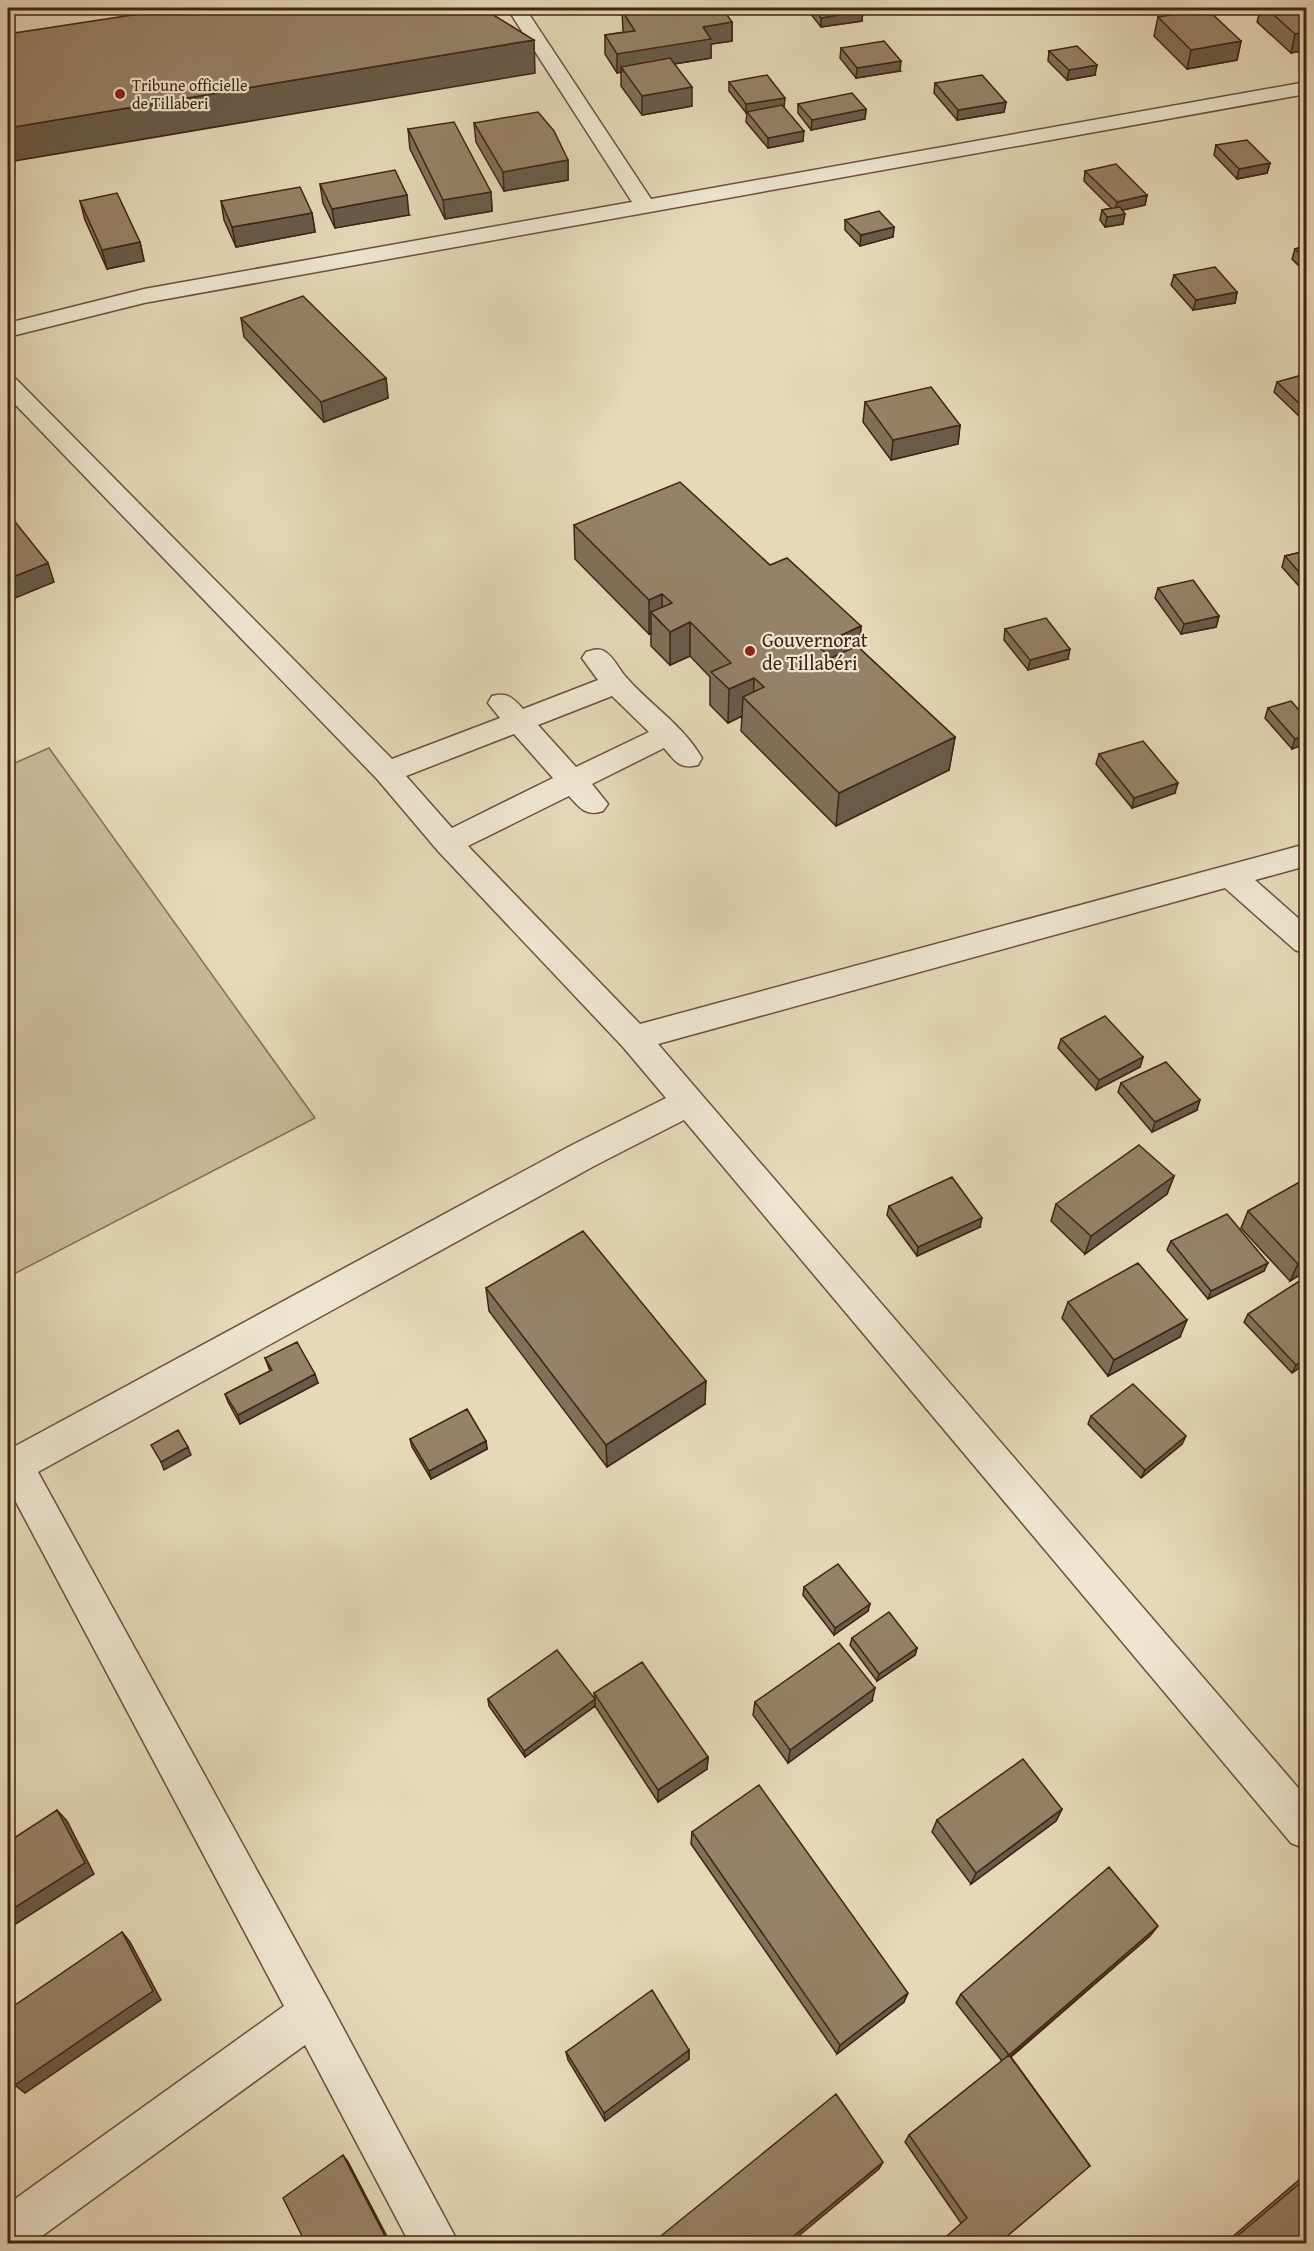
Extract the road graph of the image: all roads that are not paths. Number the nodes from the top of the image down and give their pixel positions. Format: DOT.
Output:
graph roads {
  1 [pos="516,8"];
  2 [pos="1306,88"];
  3 [pos="645,207"];
  4 [pos="8,330"];
  5 [pos="8,384"];
  6 [pos="596,658"];
  7 [pos="616,684"];
  8 [pos="510,712"];
  9 [pos="668,734"];
  10 [pos="688,758"];
  11 [pos="387,772"];
  12 [pos="572,781"];
  13 [pos="593,804"];
  14 [pos="448,843"];
  15 [pos="1306,855"];
  16 [pos="1231,876"];
  17 [pos="1306,942"];
  18 [pos="634,1038"];
  19 [pos="689,1102"];
  20 [pos="11,1467"];
  21 [pos="1306,1828"];
  22 [pos="312,2013"];
  23 [pos="8,2232"];
  24 [pos="436,2244"];
  1 -- 3 [label="street"];
  2 -- 3 [label="street"];
  3 -- 4 [label="street"];
  5 -- 11 [label="street"];
  6 -- 7 [label="street"];
  7 -- 8 [label="street"];
  7 -- 9 [label="street"];
  8 -- 11 [label="street"];
  8 -- 12 [label="street"];
  9 -- 10 [label="street"];
  9 -- 12 [label="street"];
  11 -- 14 [label="street"];
  12 -- 13 [label="street"];
  12 -- 14 [label="street"];
  14 -- 18 [label="street"];
  15 -- 16 [label="street"];
  16 -- 17 [label="street"];
  16 -- 18 [label="street"];
  18 -- 19 [label="street"];
  19 -- 20 [label="street"];
  19 -- 21 [label="street"];
  20 -- 22 [label="street"];
  22 -- 23 [label="street"];
  22 -- 24 [label="street"];
}
